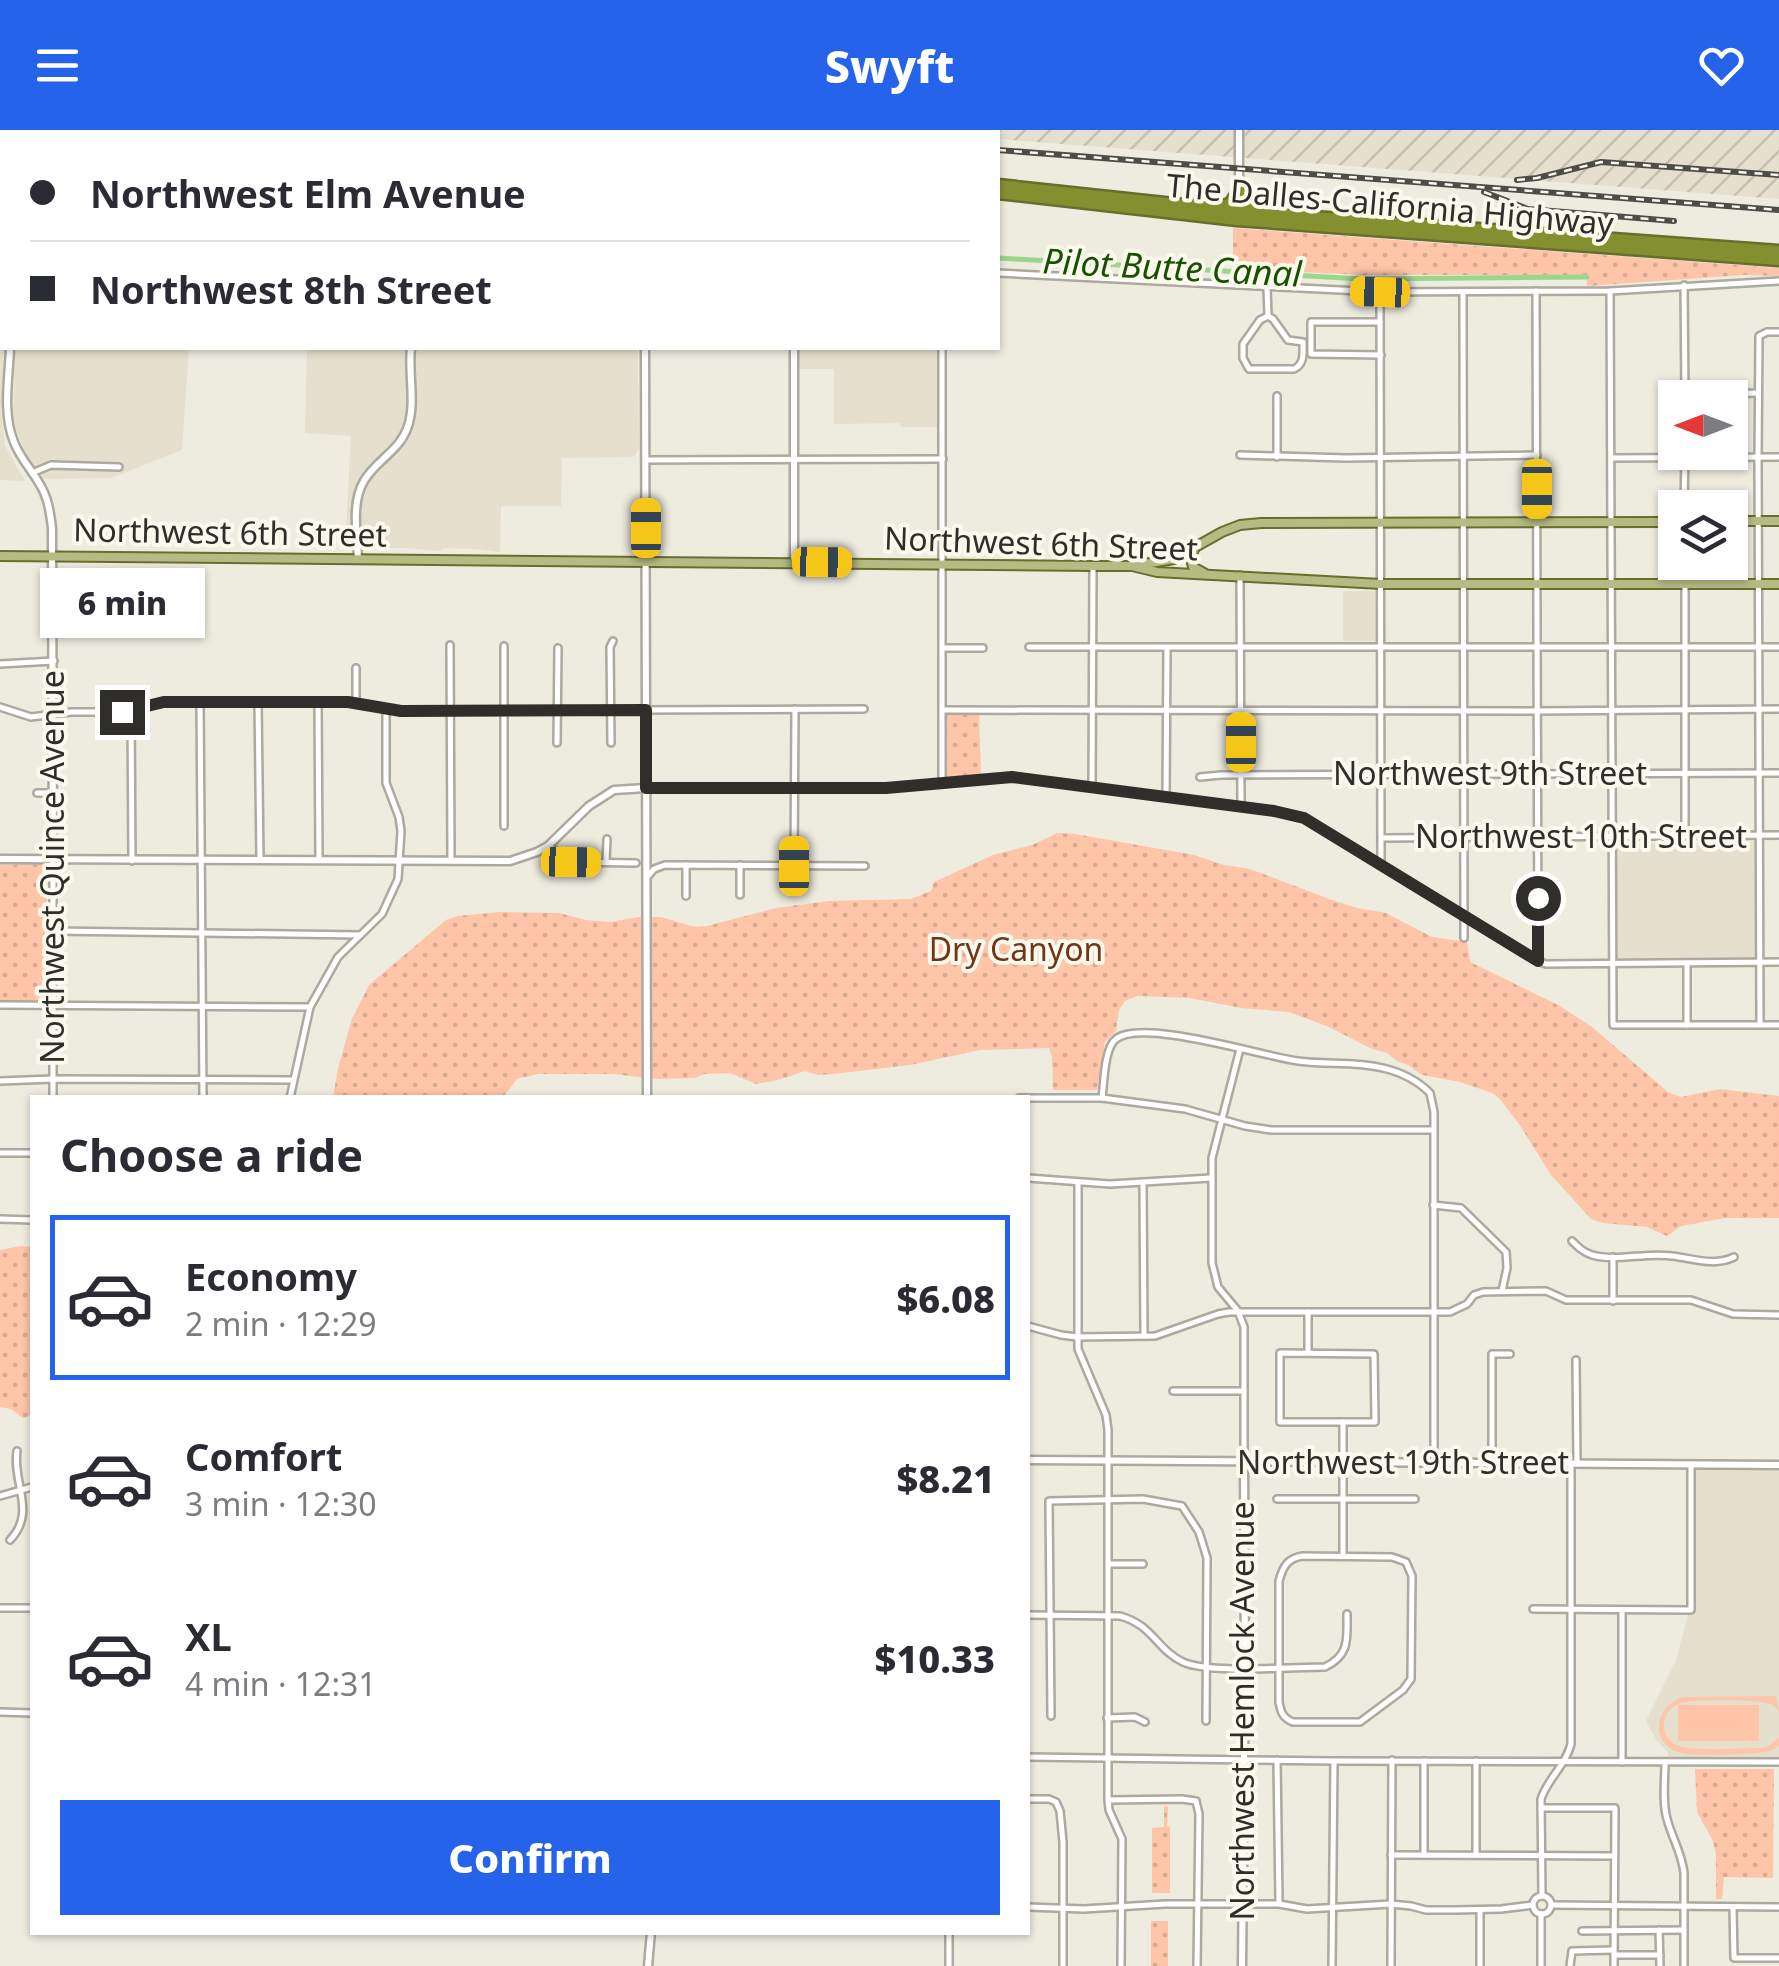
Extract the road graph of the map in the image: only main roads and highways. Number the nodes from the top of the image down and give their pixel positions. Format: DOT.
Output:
graph roads {
  1 [pos="1000,185"];
  2 [pos="1000,193"];
  3 [pos="1211,209"];
  4 [pos="1258,213"];
  5 [pos="1779,251"];
  6 [pos="1779,260"];
  7 [pos="1748,521"];
  8 [pos="1779,521"];
  9 [pos="1658,522"];
  10 [pos="1194,550"];
  11 [pos="0,556"];
  12 [pos="1132,566"];
  13 [pos="1206,574"];
  14 [pos="1779,584"];
  1 -- 3 [label="highway, The Dalles-California Highway"];
  2 -- 6 [label="highway, The Dalles-California Highway"];
  3 -- 4 [label="highway, The Dalles-California Highway"];
  3 -- 4 [label="highway"];
  4 -- 5 [label="highway, The Dalles-California Highway"];
  7 -- 8 [label="main road"];
  9 -- 10 [label="main road"];
  10 -- 12 [label="main road"];
  10 -- 13 [label="main road"];
  11 -- 12 [label="main road, Northwest 6th Street"];
  12 -- 13 [label="main road, Northwest 6th Street"];
  13 -- 14 [label="main road, Northwest 6th Street"];
}
